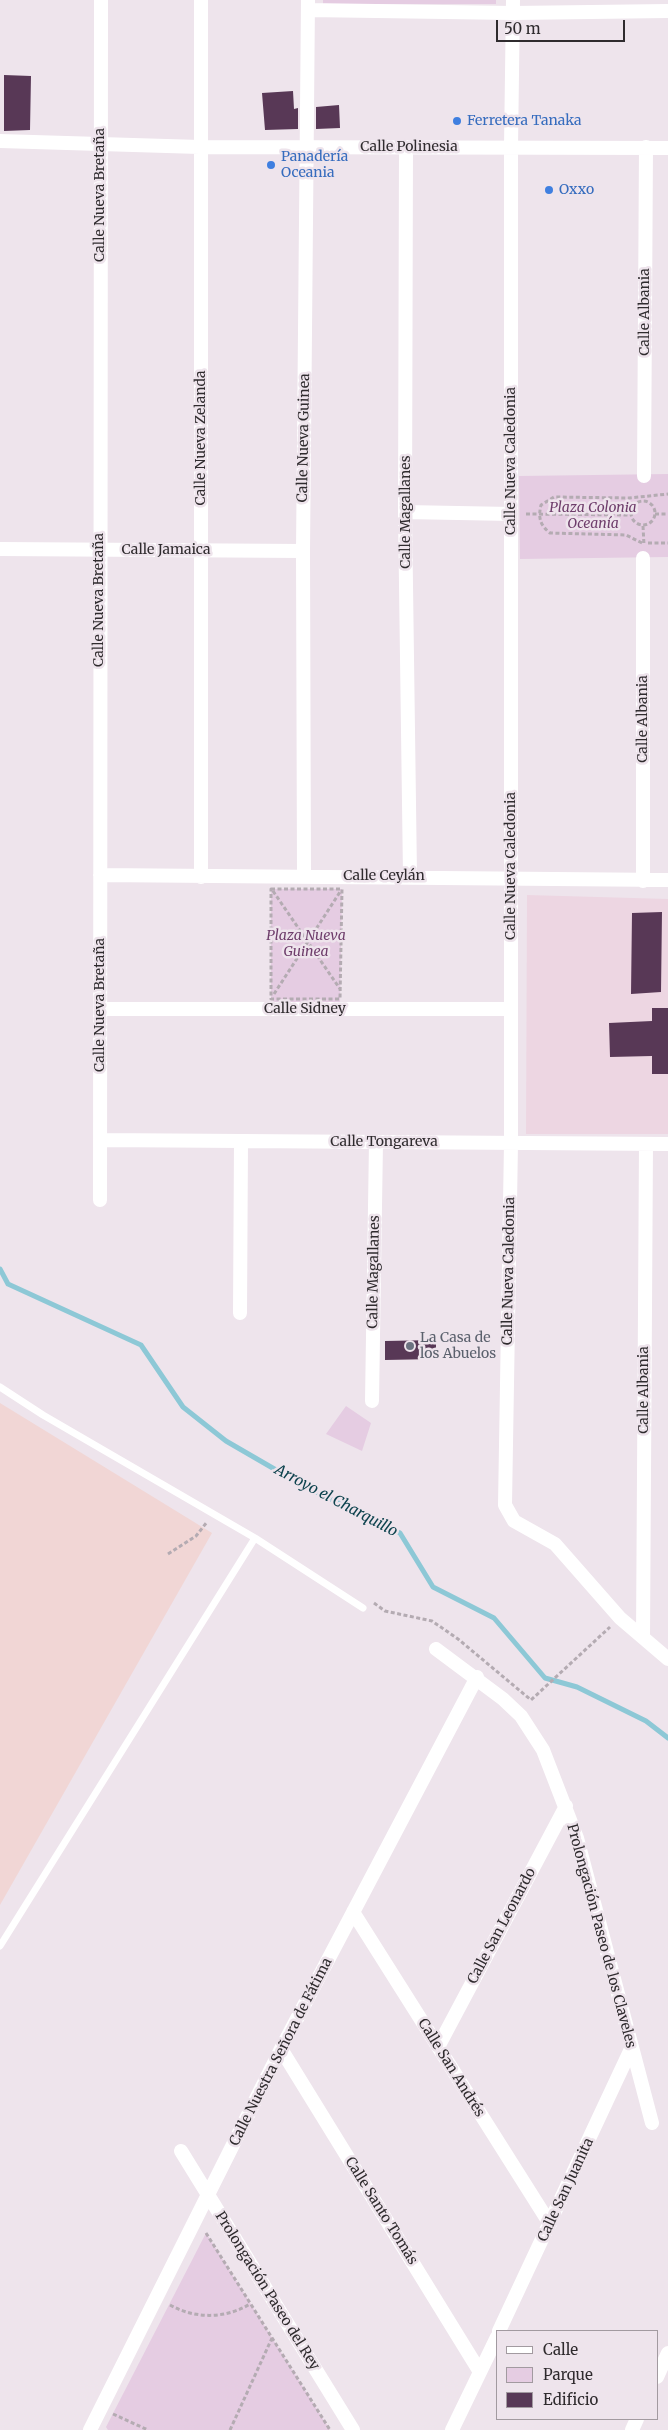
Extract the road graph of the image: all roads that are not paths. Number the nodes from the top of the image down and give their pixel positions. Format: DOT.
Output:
graph roads {
  1 [pos="101,0"];
  2 [pos="201,0"];
  3 [pos="308,5"];
  4 [pos="513,6"];
  5 [pos="668,11"];
  6 [pos="0,141"];
  7 [pos="100,143"];
  8 [pos="307,146"];
  9 [pos="200,147"];
  10 [pos="406,147"];
  11 [pos="646,147"];
  12 [pos="511,148"];
  13 [pos="668,148"];
  14 [pos="644,476"];
  15 [pos="405,512"];
  16 [pos="515,514"];
  17 [pos="0,549"];
  18 [pos="99,550"];
  19 [pos="202,551"];
  20 [pos="303,551"];
  21 [pos="643,551"];
  22 [pos="100,875"];
  23 [pos="410,876"];
  24 [pos="201,877"];
  25 [pos="304,877"];
  26 [pos="512,877"];
  27 [pos="668,880"];
  28 [pos="643,881"];
  29 [pos="100,1009"];
  30 [pos="510,1010"];
  31 [pos="100,1140"];
  32 [pos="241,1141"];
  33 [pos="376,1142"];
  34 [pos="510,1143"];
  35 [pos="646,1144"];
  36 [pos="668,1144"];
  37 [pos="100,1200"];
  38 [pos="240,1313"];
  39 [pos="0,1387"];
  40 [pos="372,1401"];
  41 [pos="254,1538"];
  42 [pos="363,1608"];
  43 [pos="643,1637"];
  44 [pos="436,1649"];
  45 [pos="668,1659"];
  46 [pos="477,1677"];
  47 [pos="566,1806"];
  48 [pos="353,1912"];
  49 [pos="0,1946"];
  50 [pos="438,2046"];
  51 [pos="281,2049"];
  52 [pos="631,2049"];
  53 [pos="652,2124"];
  54 [pos="181,2152"];
  55 [pos="208,2195"];
  56 [pos="550,2224"];
  57 [pos="499,2330"];
  58 [pos="496,2339"];
  59 [pos="668,2353"];
  60 [pos="480,2372"];
  61 [pos="658,2375"];
  62 [pos="93,2428"];
  63 [pos="354,2430"];
  64 [pos="452,2430"];
  1 -- 7 [label="street, Calle Nueva Bretaña"];
  2 -- 9 [label="street, Calle Nueva Zelanda"];
  3 -- 4 [label="street"];
  3 -- 8 [label="street, Calle Nueva Guinea"];
  4 -- 5 [label="street"];
  4 -- 12 [label="street, Calle Nueva Caledonia"];
  6 -- 7 [label="street, Calle Polinesia"];
  7 -- 9 [label="street, Calle Polinesia"];
  7 -- 18 [label="street, Calle Nueva Bretaña"];
  8 -- 9 [label="street, Calle Polinesia"];
  8 -- 10 [label="street, Calle Polinesia"];
  8 -- 20 [label="street, Calle Nueva Guinea"];
  9 -- 19 [label="street, Calle Nueva Zelanda"];
  10 -- 12 [label="street, Calle Polinesia"];
  10 -- 15 [label="street, Calle Magallanes"];
  11 -- 12 [label="street, Calle Polinesia"];
  11 -- 13 [label="street, Calle Polinesia"];
  11 -- 14 [label="street, Calle Albania"];
  12 -- 16 [label="street, Calle Nueva Caledonia"];
  15 -- 16 [label="street"];
  15 -- 23 [label="street, Calle Magallanes"];
  16 -- 26 [label="street, Calle Nueva Caledonia"];
  17 -- 18 [label="street, Calle Jamaica"];
  18 -- 19 [label="street, Calle Jamaica"];
  18 -- 22 [label="street, Calle Nueva Bretaña"];
  19 -- 20 [label="street, Calle Jamaica"];
  19 -- 24 [label="street, Calle Nueva Zelanda"];
  20 -- 25 [label="street, Calle Nueva Guinea"];
  21 -- 28 [label="street, Calle Albania"];
  22 -- 24 [label="street, Calle Ceylán"];
  22 -- 29 [label="street, Calle Nueva Bretaña"];
  23 -- 25 [label="street, Calle Ceylán"];
  23 -- 26 [label="street, Calle Ceylán"];
  24 -- 25 [label="street, Calle Ceylán"];
  26 -- 28 [label="street, Calle Ceylán"];
  26 -- 30 [label="street, Calle Nueva Caledonia"];
  27 -- 28 [label="street, Calle Ceylán"];
  29 -- 30 [label="street, Calle Sidney"];
  29 -- 31 [label="street, Calle Nueva Bretaña"];
  30 -- 34 [label="street, Calle Nueva Caledonia"];
  31 -- 32 [label="street, Calle Tongareva"];
  31 -- 37 [label="street, Calle Nueva Bretaña"];
  32 -- 33 [label="street, Calle Tongareva"];
  32 -- 38 [label="street"];
  33 -- 34 [label="street, Calle Tongareva"];
  33 -- 40 [label="street, Calle Magallanes"];
  34 -- 35 [label="street, Calle Tongareva"];
  34 -- 43 [label="street, Calle Nueva Caledonia"];
  35 -- 36 [label="street, Calle Tongareva"];
  35 -- 43 [label="street, Calle Albania"];
  39 -- 41 [label="lane"];
  41 -- 42 [label="lane"];
  41 -- 49 [label="lane"];
  43 -- 45 [label="street, Calle Nueva Caledonia"];
  44 -- 46 [label="street, Prolongación Paseo de los Claveles"];
  46 -- 47 [label="street, Prolongación Paseo de los Claveles"];
  46 -- 48 [label="street, Calle Nuestra Señora de Fátima"];
  47 -- 50 [label="street, Calle San Leonardo"];
  47 -- 52 [label="street, Prolongación Paseo de los Claveles"];
  48 -- 50 [label="street, Calle San Andrés"];
  48 -- 51 [label="street, Calle Nuestra Señora de Fátima"];
  50 -- 56 [label="street, Calle San Andrés"];
  51 -- 55 [label="street, Calle Nuestra Señora de Fátima"];
  51 -- 60 [label="street, Calle Santo Tomás"];
  52 -- 53 [label="street, Prolongación Paseo de los Claveles"];
  52 -- 56 [label="street, Calle San Juanita"];
  54 -- 55 [label="street, Prolongación Paseo del Rey"];
  55 -- 62 [label="street, Calle Nuestra Señora de Fátima"];
  55 -- 63 [label="street, Prolongación Paseo del Rey"];
  56 -- 57 [label="street, Calle San Juanita"];
  58 -- 60 [label="street"];
  59 -- 61 [label="street"];
  60 -- 64 [label="street"];
}
